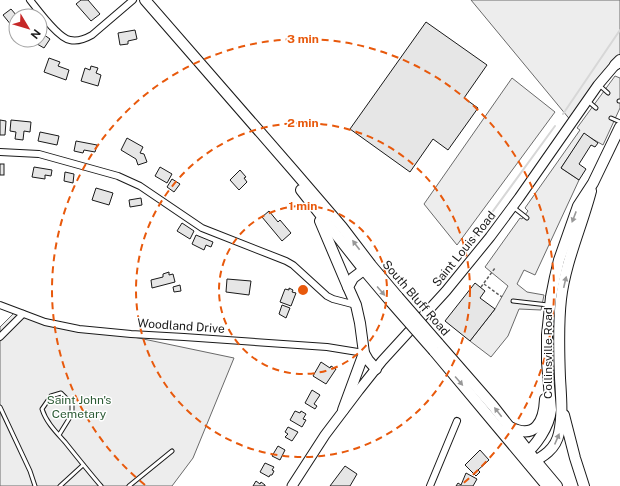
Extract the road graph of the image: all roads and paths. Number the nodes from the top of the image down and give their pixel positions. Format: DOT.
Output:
graph roads {
  1 [pos="30,0"];
  2 [pos="133,0"];
  3 [pos="145,0"];
  4 [pos="618,62"];
  5 [pos="598,85"];
  6 [pos="608,93"];
  7 [pos="587,101"];
  8 [pos="596,108"];
  9 [pos="611,118"];
  10 [pos="620,122"];
  11 [pos="255,127"];
  12 [pos="620,127"];
  13 [pos="0,152"];
  14 [pos="593,183"];
  15 [pos="309,200"];
  16 [pos="513,207"];
  17 [pos="527,218"];
  18 [pos="367,268"];
  19 [pos="495,268"];
  20 [pos="483,284"];
  21 [pos="348,287"];
  22 [pos="481,287"];
  23 [pos="502,297"];
  24 [pos="513,301"];
  25 [pos="0,305"];
  26 [pos="356,305"];
  27 [pos="550,305"];
  28 [pos="560,306"];
  29 [pos="23,314"];
  30 [pos="0,337"];
  31 [pos="436,347"];
  32 [pos="364,353"];
  33 [pos="547,362"];
  34 [pos="376,369"];
  35 [pos="0,407"];
  36 [pos="562,408"];
  37 [pos="343,410"];
  38 [pos="457,421"];
  39 [pos="510,427"];
  40 [pos="59,435"];
  41 [pos="172,450"];
  42 [pos="529,458"];
  43 [pos="83,465"];
  44 [pos="35,486"];
  45 [pos="60,486"];
  46 [pos="101,486"];
  47 [pos="129,486"];
  48 [pos="292,486"];
  49 [pos="430,486"];
  50 [pos="547,486"];
  51 [pos="557,486"];
  52 [pos="584,486"];
  1 -- 2 [label="street"];
  3 -- 11 [label="main road, South Bluff Road"];
  4 -- 5 [label="street, Saint Louis Road"];
  5 -- 6 [label="lane"];
  5 -- 7 [label="street, Saint Louis Road"];
  7 -- 8 [label="lane"];
  7 -- 16 [label="street, Saint Louis Road"];
  9 -- 10 [label="lane"];
  11 -- 15 [label="main road, South Bluff Road"];
  18 -- 11 [label="main road, South Bluff Road, one-way"];
  12 -- 14 [label="main road, Collinsville Road"];
  13 -- 26 [label="street"];
  14 -- 27 [label="main road, Collinsville Road, one-way"];
  28 -- 14 [label="main road, Collinsville Road, one-way"];
  15 -- 18 [label="main road, South Bluff Road"];
  15 -- 21 [label="main road"];
  16 -- 17 [label="lane"];
  16 -- 34 [label="street, Saint Louis Road"];
  18 -- 21 [label="main road"];
  18 -- 31 [label="main road, South Bluff Road, bridge"];
  19 -- 20 [label="path"];
  20 -- 22 [label="path"];
  20 -- 23 [label="path"];
  21 -- 26 [label="main road"];
  24 -- 27 [label="lane"];
  25 -- 29 [label="street, Woodland Drive"];
  26 -- 32 [label="main road"];
  27 -- 28 [label="main road"];
  27 -- 33 [label="main road, Collinsville Road"];
  28 -- 36 [label="main road, Collinsville Road"];
  29 -- 30 [label="street"];
  29 -- 32 [label="street, Woodland Drive"];
  39 -- 31 [label="main road, South Bluff Road, one-way"];
  31 -- 42 [label="main road, South Bluff Road, one-way"];
  32 -- 34 [label="main road"];
  32 -- 37 [label="main road"];
  33 -- 39 [label="main road"];
  33 -- 42 [label="main road, Collinsville Road"];
  34 -- 37 [label="street, Saint Louis Road"];
  35 -- 44 [label="lane"];
  42 -- 36 [label="main road, Collinsville Road, one-way"];
  36 -- 52 [label="main road"];
  37 -- 48 [label="street, Saint Louis Road"];
  38 -- 49 [label="street"];
  39 -- 42 [label="main road, South Bluff Road"];
  40 -- 40 [label="lane"];
  40 -- 43 [label="lane"];
  41 -- 47 [label="lane"];
  42 -- 50 [label="main road, South Bluff Road"];
  42 -- 51 [label="main road, South Bluff Road"];
  43 -- 45 [label="lane"];
  43 -- 46 [label="lane"];
}
